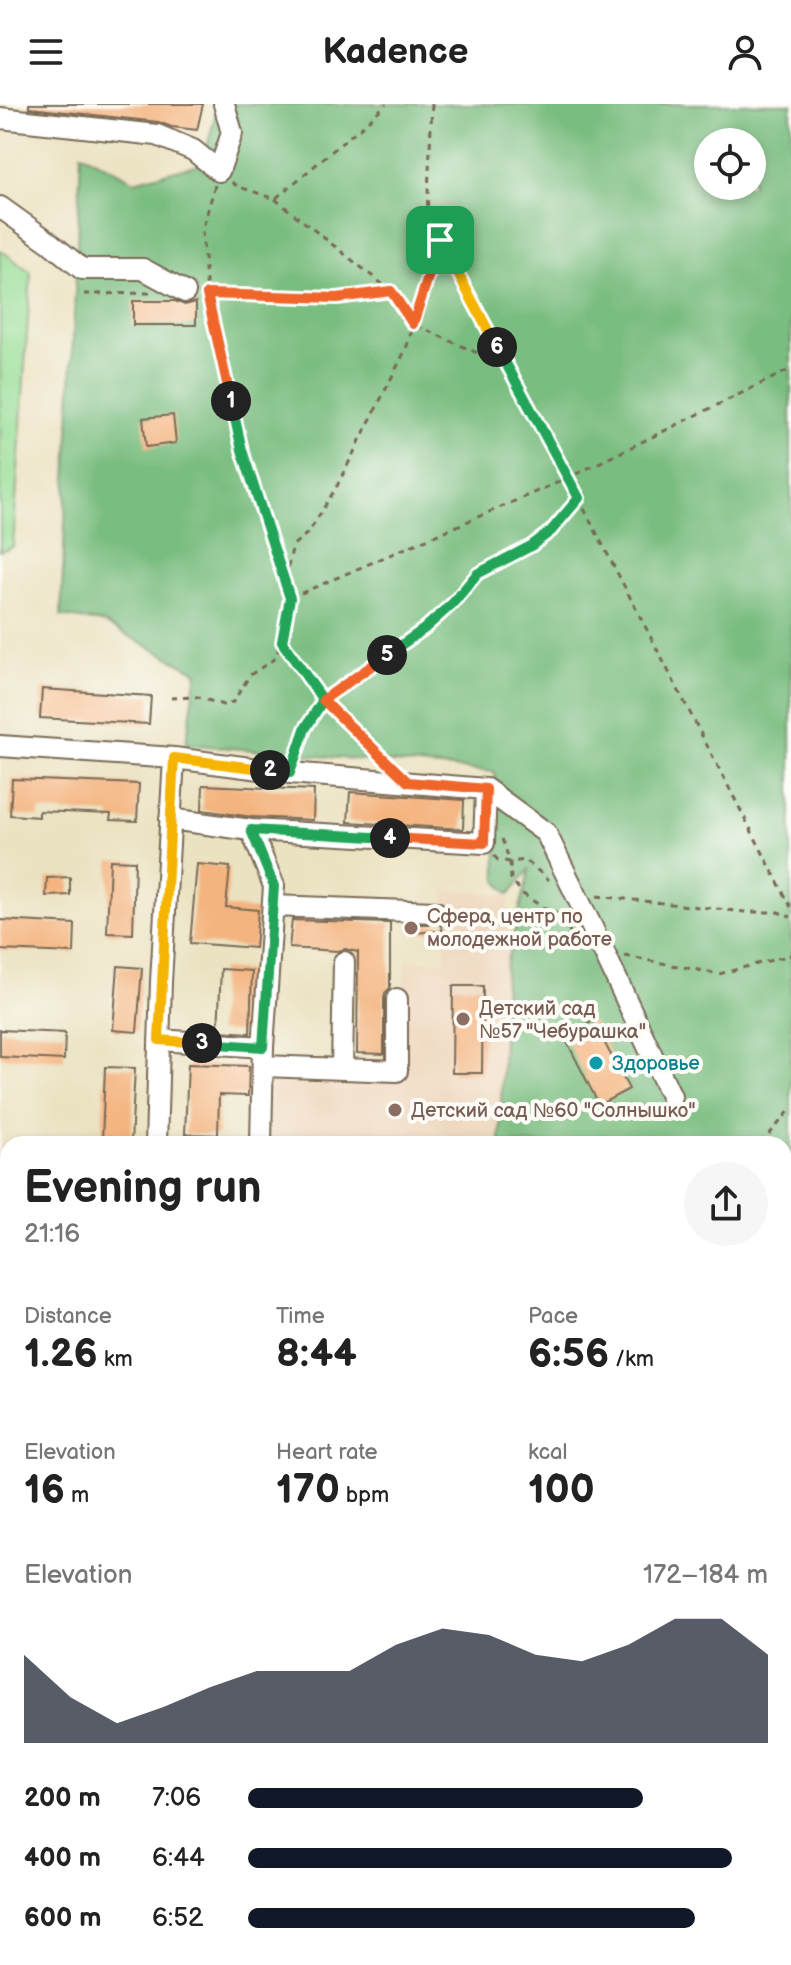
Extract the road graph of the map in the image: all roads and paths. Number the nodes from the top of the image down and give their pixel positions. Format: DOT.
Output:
graph roads {
  1 [pos="224,104"];
  2 [pos="386,104"];
  3 [pos="432,104"];
  4 [pos="0,118"];
  5 [pos="219,171"];
  6 [pos="275,199"];
  7 [pos="0,207"];
  8 [pos="440,240"];
  9 [pos="391,291"];
  10 [pos="185,292"];
  11 [pos="156,293"];
  12 [pos="84,294"];
  13 [pos="207,294"];
  14 [pos="413,324"];
  15 [pos="791,369"];
  16 [pos="510,371"];
  17 [pos="568,478"];
  18 [pos="579,498"];
  19 [pos="285,581"];
  20 [pos="290,598"];
  21 [pos="282,642"];
  22 [pos="171,698"];
  23 [pos="323,700"];
  24 [pos="0,746"];
  25 [pos="174,758"];
  26 [pos="290,773"];
  27 [pos="408,782"];
  28 [pos="486,789"];
  29 [pos="170,819"];
  30 [pos="251,830"];
  31 [pos="484,843"];
  32 [pos="576,894"];
  33 [pos="273,906"];
  34 [pos="791,907"];
  35 [pos="436,912"];
  36 [pos="791,917"];
  37 [pos="791,955"];
  38 [pos="344,962"];
  39 [pos="719,974"];
  40 [pos="397,999"];
  41 [pos="159,1040"];
  42 [pos="263,1056"];
  43 [pos="342,1069"];
  44 [pos="671,1096"];
  45 [pos="791,1109"];
  46 [pos="156,1136"];
  47 [pos="261,1136"];
  48 [pos="768,1136"];
  1 -- 5 [label="street"];
  2 -- 6 [label="path"];
  3 -- 8 [label="path"];
  4 -- 5 [label="street"];
  5 -- 6 [label="path"];
  5 -- 13 [label="path"];
  6 -- 9 [label="path"];
  7 -- 10 [label="street"];
  8 -- 14 [label="path"];
  8 -- 16 [label="path"];
  9 -- 13 [label="path"];
  9 -- 14 [label="path"];
  10 -- 13 [label="path"];
  11 -- 12 [label="path"];
  13 -- 19 [label="path"];
  14 -- 16 [label="path"];
  14 -- 19 [label="path"];
  15 -- 17 [label="path"];
  16 -- 17 [label="path"];
  17 -- 18 [label="path"];
  17 -- 20 [label="path"];
  18 -- 23 [label="path"];
  18 -- 34 [label="path"];
  19 -- 20 [label="path"];
  20 -- 21 [label="path"];
  21 -- 22 [label="path"];
  21 -- 23 [label="path"];
  23 -- 26 [label="path"];
  23 -- 27 [label="path"];
  24 -- 25 [label="street"];
  25 -- 26 [label="street"];
  25 -- 29 [label="street"];
  26 -- 27 [label="street"];
  27 -- 28 [label="street"];
  28 -- 31 [label="street"];
  28 -- 32 [label="street"];
  29 -- 30 [label="street"];
  29 -- 41 [label="street"];
  30 -- 31 [label="street"];
  30 -- 33 [label="street"];
  31 -- 32 [label="path"];
  32 -- 36 [label="path"];
  32 -- 44 [label="street"];
  33 -- 35 [label="street"];
  33 -- 42 [label="street"];
  37 -- 39 [label="path"];
  38 -- 43 [label="street"];
  40 -- 43 [label="street"];
  41 -- 42 [label="street"];
  41 -- 46 [label="street"];
  42 -- 43 [label="street"];
  42 -- 47 [label="street"];
  45 -- 48 [label="path"];
}
